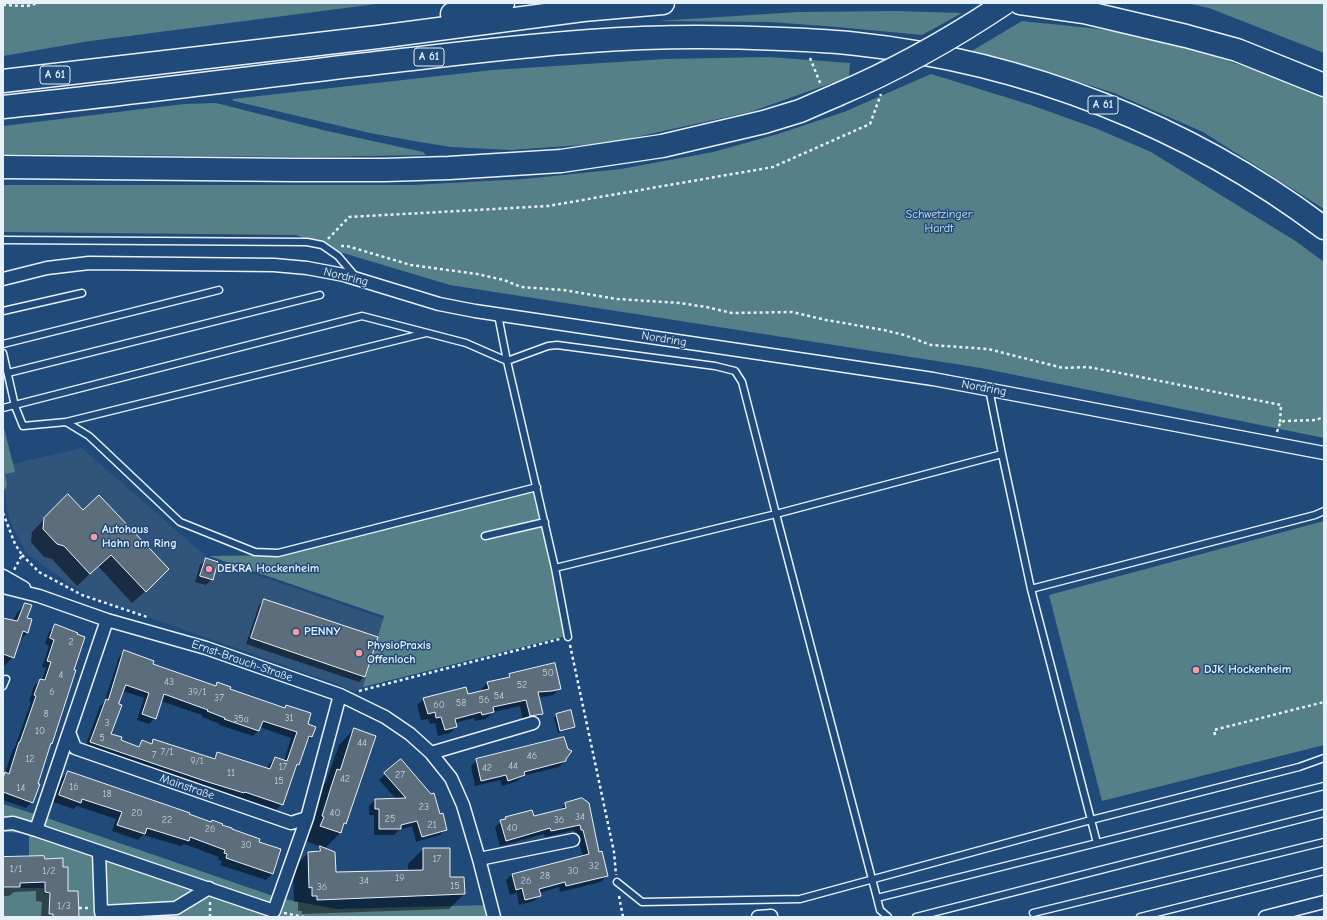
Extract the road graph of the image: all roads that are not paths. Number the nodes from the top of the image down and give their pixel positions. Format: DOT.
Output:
graph roads {
  1 [pos="503,3"];
  2 [pos="663,3"];
  3 [pos="1005,3"];
  4 [pos="1020,3"];
  5 [pos="378,37"];
  6 [pos="3,81"];
  7 [pos="1324,84"];
  8 [pos="3,107"];
  9 [pos="3,167"];
  10 [pos="1324,228"];
  11 [pos="3,240"];
  12 [pos="3,279"];
  13 [pos="358,279"];
  14 [pos="219,290"];
  15 [pos="82,293"];
  16 [pos="320,295"];
  17 [pos="3,311"];
  18 [pos="498,315"];
  19 [pos="427,333"];
  20 [pos="3,344"];
  21 [pos="3,353"];
  22 [pos="507,361"];
  23 [pos="8,373"];
  24 [pos="989,389"];
  25 [pos="15,406"];
  26 [pos="3,408"];
  27 [pos="66,422"];
  28 [pos="1324,453"];
  29 [pos="1002,454"];
  30 [pos="536,487"];
  31 [pos="1324,511"];
  32 [pos="776,514"];
  33 [pos="545,522"];
  34 [pos="485,536"];
  35 [pos="556,568"];
  36 [pos="5,581"];
  37 [pos="1031,589"];
  38 [pos="107,620"];
  39 [pos="568,637"];
  40 [pos="6,679"];
  41 [pos="3,686"];
  42 [pos="340,695"];
  43 [pos="532,723"];
  44 [pos="69,732"];
  45 [pos="431,753"];
  46 [pos="1324,758"];
  47 [pos="1324,786"];
  48 [pos="1324,813"];
  49 [pos="307,818"];
  50 [pos="1091,820"];
  51 [pos="3,824"];
  52 [pos="36,830"];
  53 [pos="573,840"];
  54 [pos="1324,842"];
  55 [pos="1097,844"];
  56 [pos="99,852"];
  57 [pos="480,859"];
  58 [pos="1324,871"];
  59 [pos="872,879"];
  60 [pos="617,882"];
  61 [pos="209,888"];
  62 [pos="877,898"];
  63 [pos="1324,902"];
  64 [pos="1301,913"];
  65 [pos="1034,914"];
  66 [pos="494,917"];
  67 [pos="758,917"];
  68 [pos="771,917"];
  69 [pos="888,917"];
  70 [pos="916,917"];
  71 [pos="1140,917"];
  72 [pos="1265,917"];
  1 -- 5 [label="highway, A 61"];
  2 -- 5 [label="highway, A 61"];
  3 -- 9 [label="highway, bridge"];
  4 -- 7 [label="highway"];
  5 -- 6 [label="highway, A 61"];
  8 -- 10 [label="highway, A 61"];
  11 -- 13 [label="lane"];
  12 -- 13 [label="street, Nordring"];
  13 -- 18 [label="street, Nordring"];
  14 -- 20 [label="lane"];
  15 -- 17 [label="lane"];
  16 -- 23 [label="lane"];
  18 -- 22 [label="lane"];
  18 -- 24 [label="street, Nordring"];
  19 -- 22 [label="lane"];
  19 -- 25 [label="lane"];
  19 -- 27 [label="lane"];
  21 -- 23 [label="lane"];
  22 -- 30 [label="lane"];
  22 -- 32 [label="lane"];
  23 -- 25 [label="lane"];
  24 -- 28 [label="street, Nordring"];
  24 -- 29 [label="lane"];
  25 -- 26 [label="lane"];
  25 -- 27 [label="lane"];
  27 -- 30 [label="lane"];
  29 -- 32 [label="lane"];
  29 -- 37 [label="lane"];
  30 -- 33 [label="lane"];
  31 -- 37 [label="lane"];
  32 -- 35 [label="lane"];
  32 -- 59 [label="lane"];
  33 -- 34 [label="lane"];
  33 -- 35 [label="lane"];
  35 -- 39 [label="lane"];
  36 -- 38 [label="street, Ernst-Brauch-Straße"];
  37 -- 50 [label="lane"];
  38 -- 42 [label="street, Ernst-Brauch-Straße"];
  38 -- 44 [label="street"];
  40 -- 41 [label="lane"];
  42 -- 45 [label="street, Ernst-Brauch-Straße"];
  42 -- 49 [label="street"];
  43 -- 45 [label="street"];
  44 -- 49 [label="street, Mainstraße"];
  44 -- 52 [label="street"];
  45 -- 57 [label="street, Ernst-Brauch-Straße"];
  46 -- 50 [label="lane"];
  47 -- 55 [label="lane"];
  48 -- 70 [label="lane"];
  49 -- 61 [label="street"];
  50 -- 55 [label="lane"];
  50 -- 59 [label="lane"];
  51 -- 52 [label="street"];
  52 -- 56 [label="street"];
  53 -- 57 [label="street"];
  54 -- 65 [label="lane"];
  55 -- 62 [label="lane"];
  56 -- 61 [label="street"];
  56 -- 61 [label="street"];
  57 -- 66 [label="street, Ernst-Brauch-Straße"];
  58 -- 71 [label="lane"];
  59 -- 60 [label="lane"];
  59 -- 62 [label="lane"];
  62 -- 69 [label="lane"];
  63 -- 64 [label="street"];
  64 -- 72 [label="street"];
  67 -- 68 [label="street"];
}
